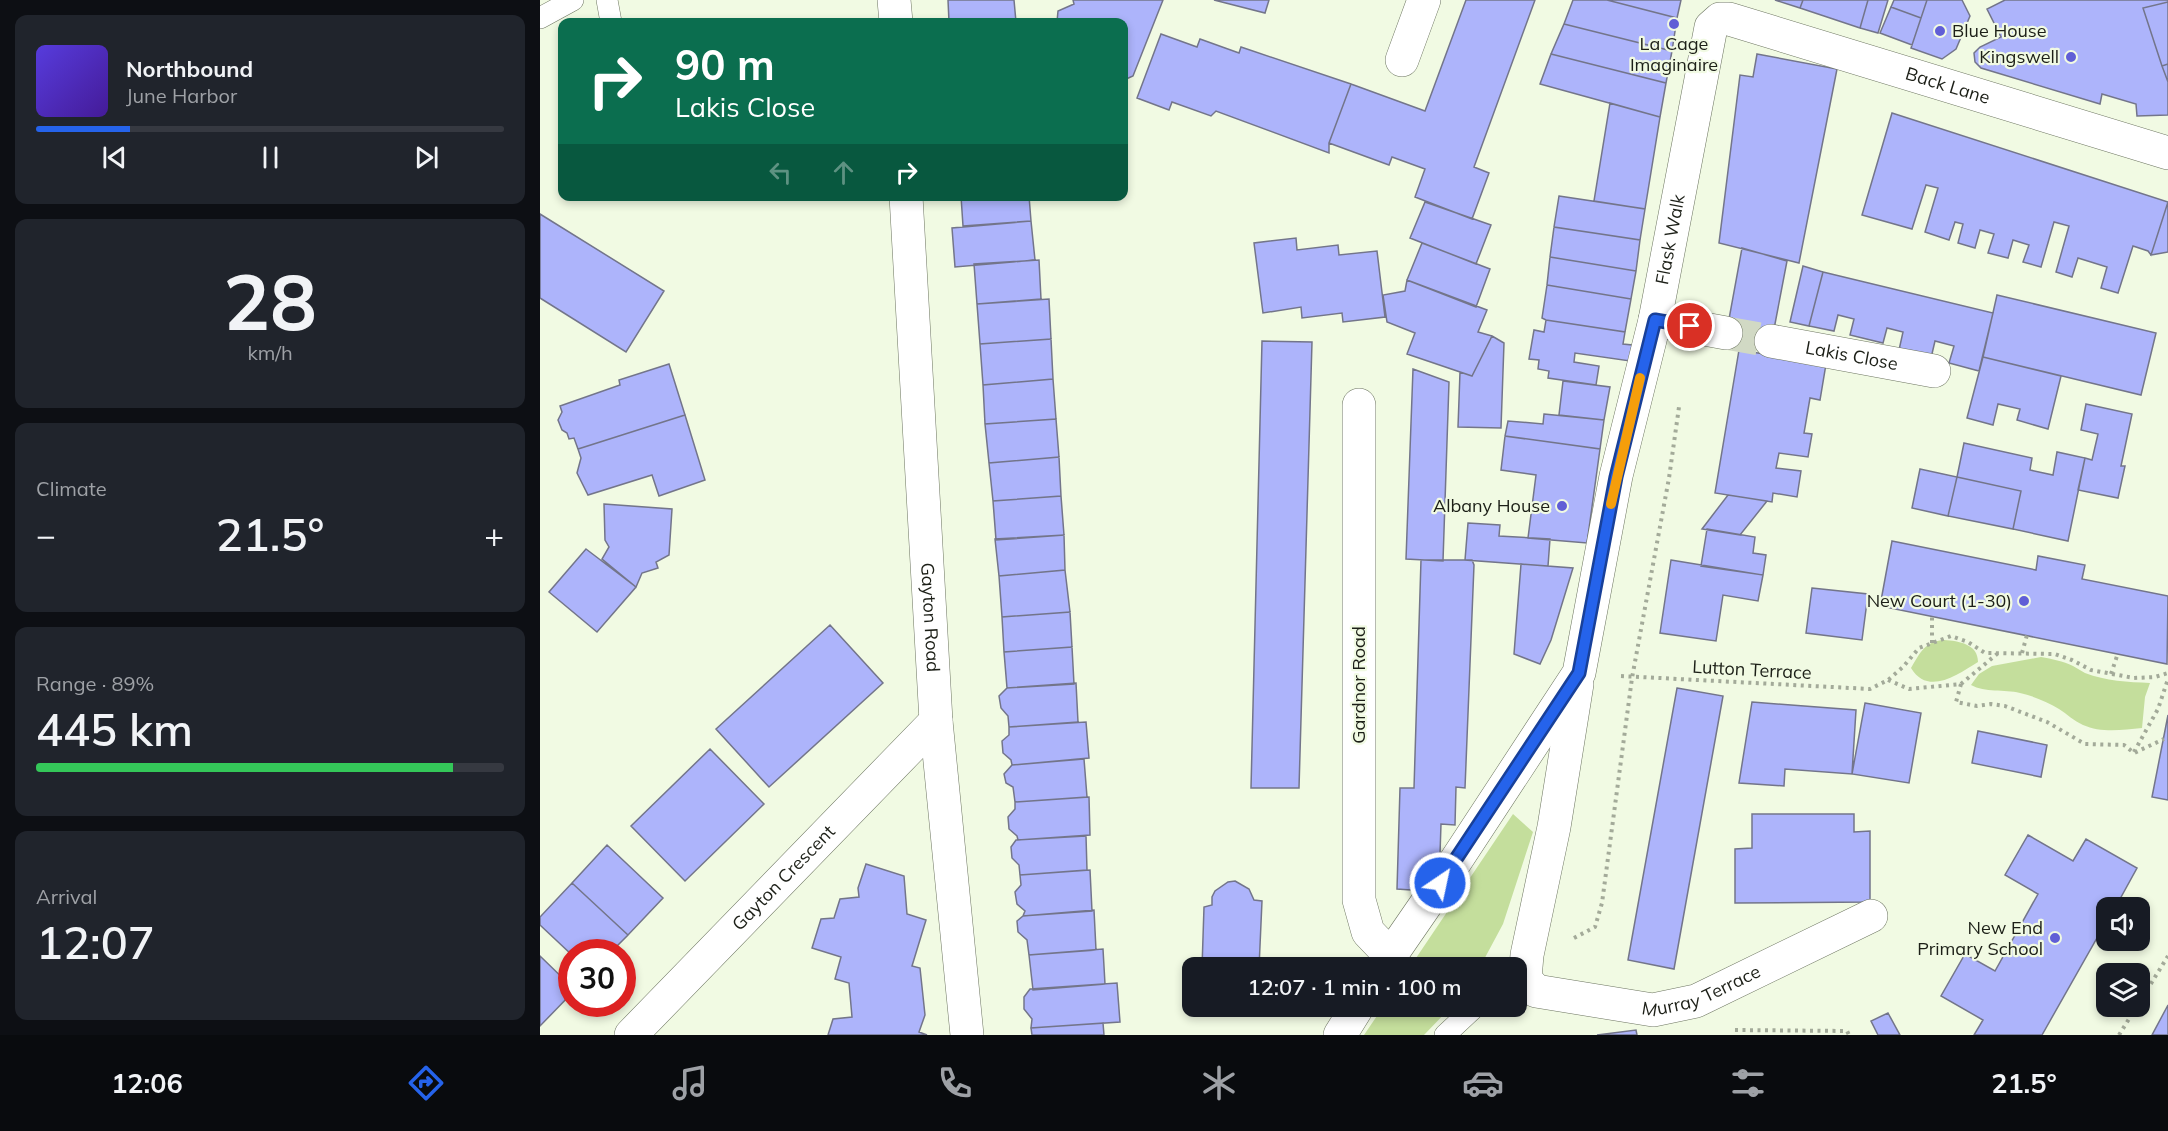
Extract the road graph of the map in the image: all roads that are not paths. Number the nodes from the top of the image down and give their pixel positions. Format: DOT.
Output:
graph roads {
  1 [pos="573,0"];
  2 [pos="607,0"];
  3 [pos="894,0"];
  4 [pos="1424,0"];
  5 [pos="1732,10"];
  6 [pos="540,18"];
  7 [pos="609,18"];
  8 [pos="896,18"];
  9 [pos="1402,60"];
  10 [pos="2168,153"];
  11 [pos="906,201"];
  12 [pos="1655,320"];
  13 [pos="1726,333"];
  14 [pos="1771,340"];
  15 [pos="1934,371"];
  16 [pos="1359,405"];
  17 [pos="1579,673"];
  18 [pos="936,721"];
  19 [pos="1871,916"];
  20 [pos="1384,957"];
  21 [pos="1389,957"];
  22 [pos="1527,957"];
  23 [pos="1527,981"];
  24 [pos="1351,1017"];
  25 [pos="1464,1017"];
  26 [pos="631,1035"];
  27 [pos="967,1035"];
  28 [pos="1340,1035"];
  29 [pos="1445,1035"];
  1 -- 6 [label="lane"];
  2 -- 7 [label="lane"];
  3 -- 8 [label="street"];
  4 -- 9 [label="street"];
  5 -- 10 [label="street, Back Lane"];
  5 -- 12 [label="street, Flask Walk"];
  11 -- 18 [label="street, Gayton Road"];
  12 -- 13 [label="street"];
  12 -- 17 [label="street, Flask Walk"];
  14 -- 15 [label="street, Lakis Close"];
  16 -- 20 [label="street, Gardnor Road"];
  17 -- 21 [label="street, Flask Walk"];
  17 -- 22 [label="street"];
  18 -- 26 [label="street, Gayton Crescent"];
  18 -- 27 [label="street, Gayton Road"];
  19 -- 23 [label="street, Murray Terrace"];
  24 -- 28 [label="street"];
  25 -- 29 [label="lane"];
}
